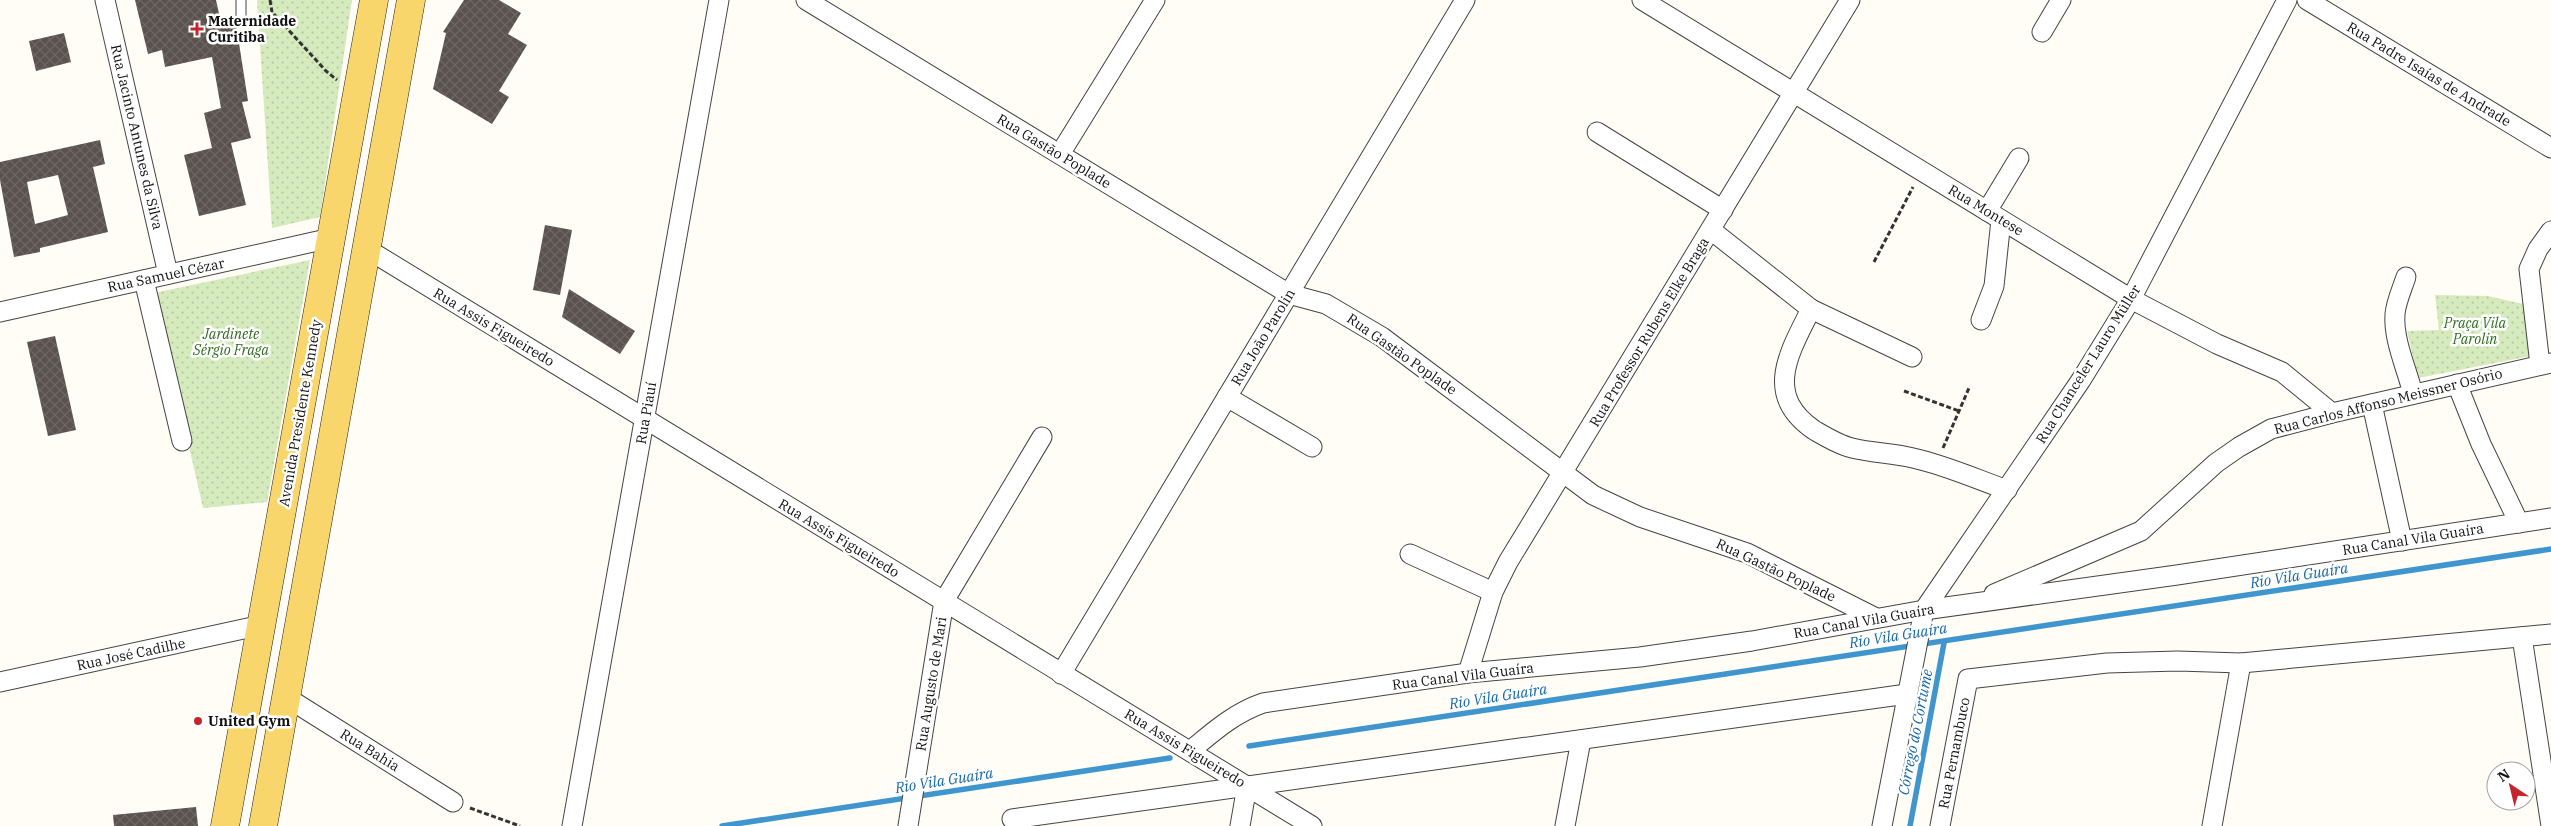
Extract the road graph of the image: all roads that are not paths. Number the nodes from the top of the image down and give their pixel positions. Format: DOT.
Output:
graph roads {
  1 [pos="105,0"];
  2 [pos="241,0"];
  3 [pos="374,0"];
  4 [pos="411,0"];
  5 [pos="719,0"];
  6 [pos="806,0"];
  7 [pos="1156,0"];
  8 [pos="1465,0"];
  9 [pos="1642,0"];
  10 [pos="1850,0"];
  11 [pos="2061,0"];
  12 [pos="2287,0"];
  13 [pos="2307,0"];
  14 [pos="241,15"];
  15 [pos="2042,32"];
  16 [pos="1794,93"];
  17 [pos="1597,132"];
  18 [pos="2551,148"];
  19 [pos="1060,154"];
  20 [pos="2019,158"];
  21 [pos="1723,210"];
  22 [pos="1994,215"];
  23 [pos="1711,230"];
  24 [pos="2551,231"];
  25 [pos="331,238"];
  26 [pos="367,249"];
  27 [pos="168,274"];
  28 [pos="2406,277"];
  29 [pos="144,280"];
  30 [pos="1289,294"];
  31 [pos="2131,299"];
  32 [pos="1811,309"];
  33 [pos="0,312"];
  34 [pos="1981,320"];
  35 [pos="1912,357"];
  36 [pos="2546,364"];
  37 [pos="2457,384"];
  38 [pos="2413,394"];
  39 [pos="1227,397"];
  40 [pos="2372,404"];
  41 [pos="2332,413"];
  42 [pos="644,419"];
  43 [pos="1042,437"];
  44 [pos="182,441"];
  45 [pos="1312,447"];
  46 [pos="1562,473"];
  47 [pos="2007,490"];
  48 [pos="2551,518"];
  49 [pos="2519,523"];
  50 [pos="2402,541"];
  51 [pos="1410,554"];
  52 [pos="1493,592"];
  53 [pos="944,601"];
  54 [pos="1975,602"];
  55 [pos="1924,610"];
  56 [pos="1876,618"];
  57 [pos="262,625"];
  58 [pos="2551,634"];
  59 [pos="2522,636"];
  60 [pos="2241,664"];
  61 [pos="1468,673"];
  62 [pos="1061,674"];
  63 [pos="0,682"];
  64 [pos="1907,694"];
  65 [pos="286,697"];
  66 [pos="1581,740"];
  67 [pos="1190,751"];
  68 [pos="1247,786"];
  69 [pos="453,802"];
  70 [pos="909,819"];
  71 [pos="1012,819"];
  72 [pos="225,826"];
  73 [pos="263,826"];
  74 [pos="572,826"];
  75 [pos="1240,826"];
  76 [pos="1312,826"];
  77 [pos="1565,826"];
  78 [pos="1882,826"];
  79 [pos="1940,826"];
  80 [pos="2212,826"];
  81 [pos="2551,826"];
  1 -- 27 [label="street, Rua Jacinto Antunes da Silva"];
  2 -- 14 [label="lane"];
  3 -- 25 [label="main road, Avenida Presidente Kennedy"];
  4 -- 26 [label="main road"];
  5 -- 42 [label="street, Rua Piauí"];
  6 -- 19 [label="street, Rua Gastão Poplade"];
  7 -- 19 [label="street"];
  8 -- 30 [label="street, Rua João Parolin"];
  9 -- 16 [label="street, Rua Montese"];
  10 -- 16 [label="street, Rua Professor Rubens Elke Braga"];
  11 -- 15 [label="street"];
  12 -- 31 [label="street, Rua Chanceler Lauro Müller"];
  13 -- 18 [label="street, Rua Padre Isaías de Andrade"];
  16 -- 21 [label="street, Rua Professor Rubens Elke Braga"];
  16 -- 22 [label="street, Rua Montese"];
  17 -- 21 [label="street"];
  19 -- 30 [label="street, Rua Gastão Poplade"];
  20 -- 22 [label="street"];
  21 -- 23 [label="street, Rua Professor Rubens Elke Braga"];
  22 -- 31 [label="street, Rua Montese"];
  22 -- 34 [label="street"];
  23 -- 32 [label="street"];
  23 -- 46 [label="street, Rua Professor Rubens Elke Braga"];
  24 -- 36 [label="street"];
  25 -- 27 [label="street, Rua Samuel Cézar"];
  25 -- 57 [label="main road, Avenida Presidente Kennedy"];
  26 -- 42 [label="street, Rua Assis Figueiredo"];
  26 -- 65 [label="main road"];
  27 -- 29 [label="street, Rua Samuel Cézar"];
  28 -- 38 [label="street"];
  29 -- 33 [label="street, Rua Samuel Cézar"];
  29 -- 44 [label="street"];
  30 -- 39 [label="street, Rua João Parolin"];
  30 -- 46 [label="street, Rua Gastão Poplade"];
  31 -- 41 [label="street, Rua Montese"];
  31 -- 47 [label="street, Rua Chanceler Lauro Müller"];
  32 -- 35 [label="street"];
  32 -- 47 [label="street"];
  36 -- 37 [label="street, Rua Carlos Affonso Meissner Osório"];
  37 -- 38 [label="street, Rua Carlos Affonso Meissner Osório"];
  37 -- 49 [label="street"];
  38 -- 40 [label="street, Rua Carlos Affonso Meissner Osório"];
  39 -- 45 [label="street"];
  39 -- 62 [label="street, Rua João Parolin"];
  40 -- 41 [label="street, Rua Carlos Affonso Meissner Osório"];
  40 -- 50 [label="street"];
  41 -- 54 [label="street, Rua Carlos Affonso Meissner Osório"];
  42 -- 53 [label="street, Rua Assis Figueiredo"];
  42 -- 74 [label="street, Rua Piauí"];
  43 -- 53 [label="street"];
  46 -- 52 [label="street, Rua Professor Rubens Elke Braga"];
  46 -- 56 [label="street, Rua Gastão Poplade"];
  47 -- 55 [label="street, Rua Chanceler Lauro Müller"];
  48 -- 49 [label="street, Rua Canal Vila Guaíra"];
  49 -- 50 [label="street, Rua Canal Vila Guaíra"];
  50 -- 54 [label="street, Rua Canal Vila Guaíra"];
  51 -- 52 [label="street"];
  52 -- 61 [label="street, Rua Professor Rubens Elke Braga"];
  53 -- 62 [label="street, Rua Assis Figueiredo"];
  53 -- 70 [label="street, Rua Augusto de Mari"];
  54 -- 55 [label="street, Rua Canal Vila Guaíra"];
  55 -- 56 [label="street, Rua Canal Vila Guaíra"];
  55 -- 64 [label="street"];
  56 -- 61 [label="street, Rua Canal Vila Guaíra"];
  57 -- 63 [label="street, Rua José Cadilhe"];
  57 -- 72 [label="main road, Avenida Presidente Kennedy"];
  58 -- 59 [label="street"];
  59 -- 60 [label="street"];
  59 -- 81 [label="street"];
  60 -- 79 [label="street, Rua Pernambuco"];
  60 -- 80 [label="street"];
  61 -- 67 [label="street, Rua Canal Vila Guaíra"];
  62 -- 67 [label="street, Rua Assis Figueiredo"];
  64 -- 66 [label="street"];
  64 -- 78 [label="street"];
  65 -- 69 [label="street, Rua Bahia"];
  65 -- 73 [label="main road"];
  66 -- 68 [label="street"];
  66 -- 77 [label="street"];
  67 -- 68 [label="street, Rua Assis Figueiredo"];
  68 -- 71 [label="street"];
  68 -- 75 [label="street"];
  68 -- 76 [label="street, Rua Assis Figueiredo"];
}
